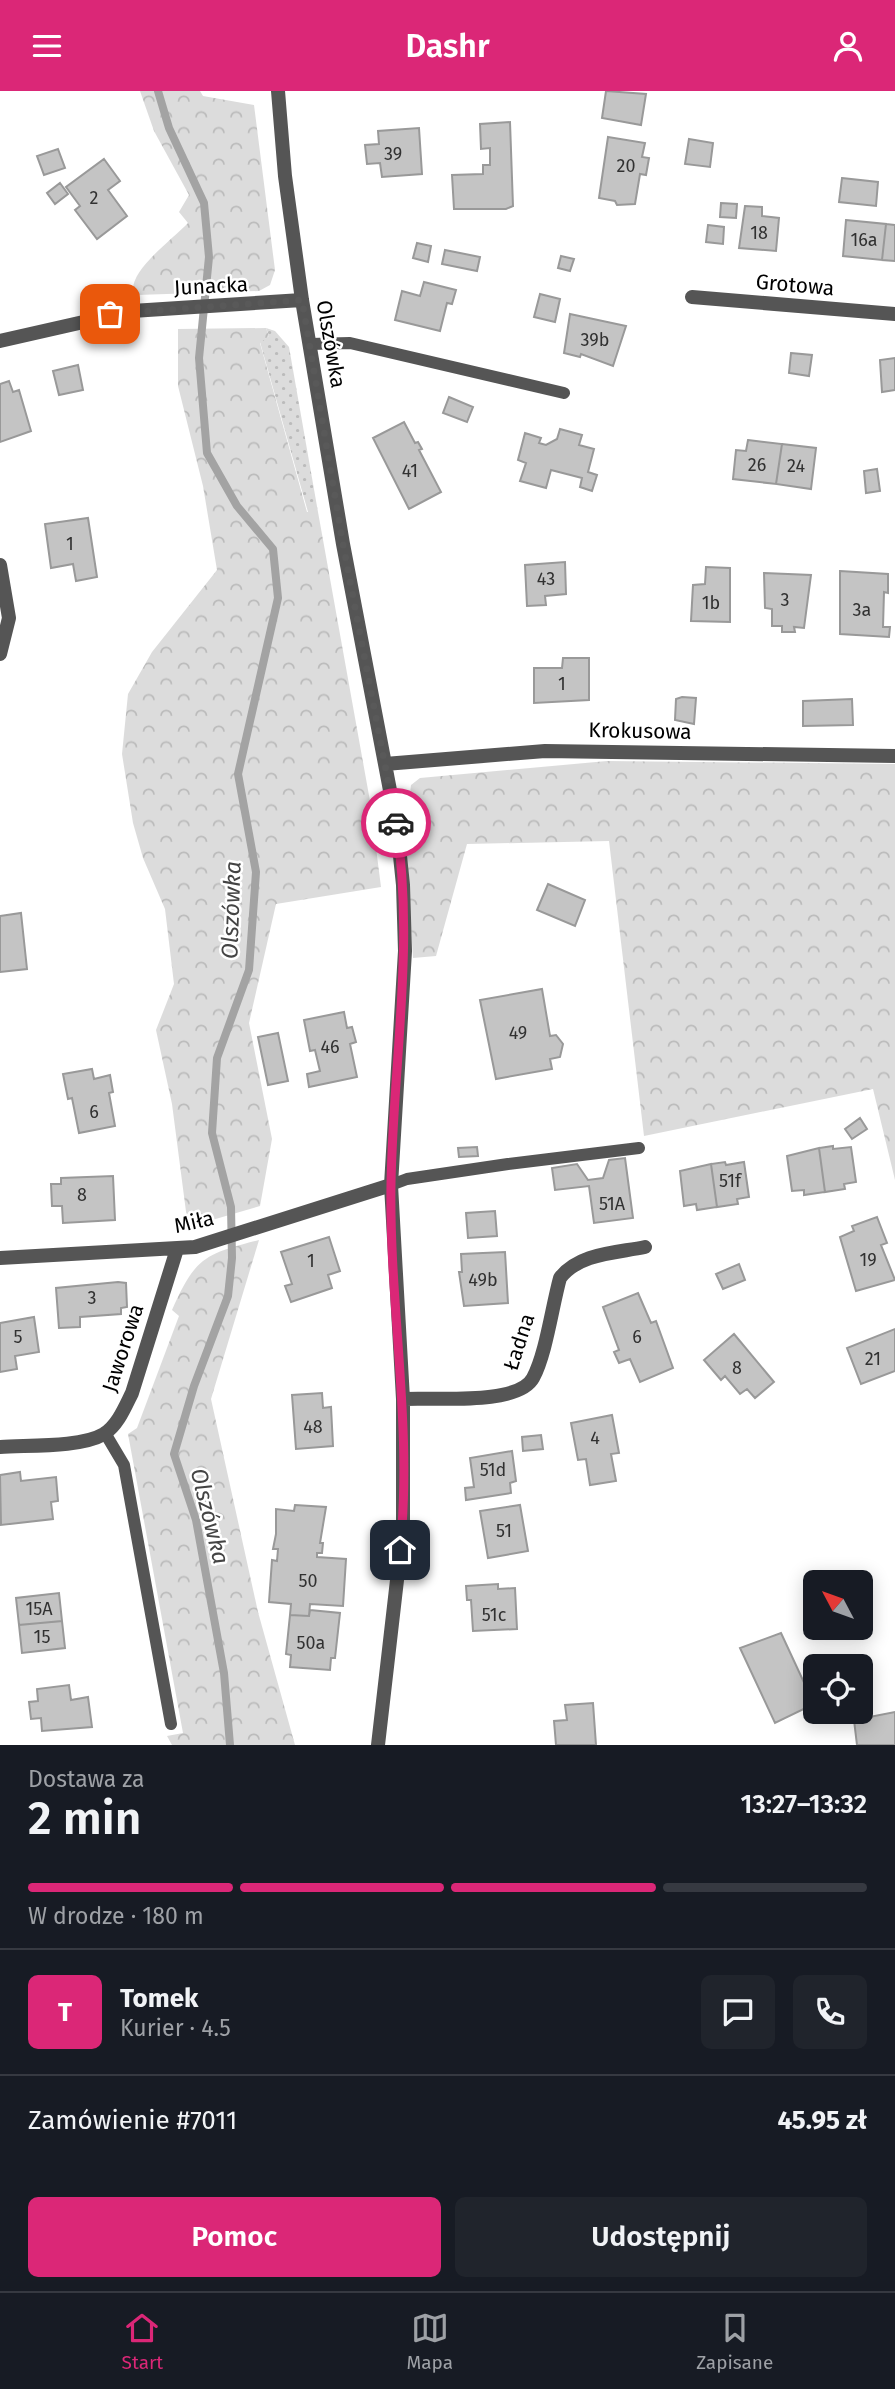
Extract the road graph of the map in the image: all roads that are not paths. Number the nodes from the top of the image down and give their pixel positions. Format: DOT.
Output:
graph roads {
  1 [pos="278,91"];
  2 [pos="692,297"];
  3 [pos="302,300"];
  4 [pos="895,314"];
  5 [pos="0,341"];
  6 [pos="310,345"];
  7 [pos="564,393"];
  8 [pos="0,565"];
  9 [pos="0,654"];
  10 [pos="895,755"];
  11 [pos="385,764"];
  12 [pos="639,1148"];
  13 [pos="391,1185"];
  14 [pos="645,1247"];
  15 [pos="177,1249"];
  16 [pos="0,1258"];
  17 [pos="403,1399"];
  18 [pos="105,1433"];
  19 [pos="0,1447"];
  20 [pos="171,1724"];
  21 [pos="377,1745"];
  1 -- 3 [label="street, Olszówka"];
  2 -- 4 [label="street, Grotowa"];
  3 -- 5 [label="street, Junacka"];
  3 -- 6 [label="street, Olszówka"];
  6 -- 7 [label="lane"];
  6 -- 11 [label="street, Olszówka"];
  8 -- 9 [label="street"];
  10 -- 11 [label="street, Krokusowa"];
  11 -- 13 [label="street, Olszówka"];
  12 -- 13 [label="lane"];
  13 -- 15 [label="street, Miła"];
  13 -- 17 [label="street, Olszówka"];
  14 -- 17 [label="street, Ładna"];
  15 -- 16 [label="street, Miła"];
  15 -- 18 [label="street, Jaworowa"];
  17 -- 21 [label="street, Olszówka"];
  18 -- 19 [label="street"];
  18 -- 20 [label="lane"];
}
